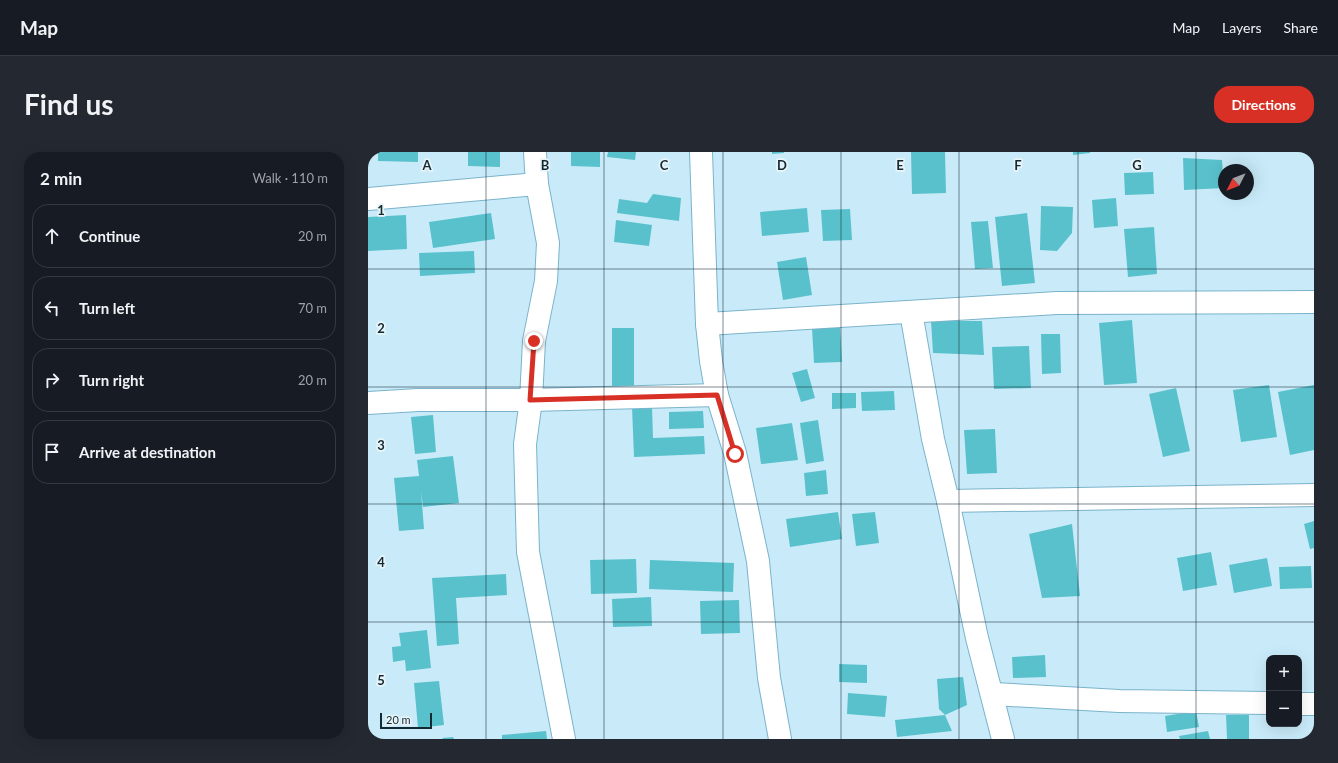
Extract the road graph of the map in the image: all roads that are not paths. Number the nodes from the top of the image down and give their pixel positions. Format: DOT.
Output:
graph roads {
  1 [pos="535,152"];
  2 [pos="701,152"];
  3 [pos="537,184"];
  4 [pos="368,199"];
  5 [pos="1314,302"];
  6 [pos="911,312"];
  7 [pos="707,324"];
  8 [pos="717,395"];
  9 [pos="530,400"];
  10 [pos="368,403"];
  11 [pos="1314,495"];
  12 [pos="948,501"];
  13 [pos="993,694"];
  14 [pos="1266,703"];
  15 [pos="1302,704"];
  16 [pos="1314,704"];
  17 [pos="564,739"];
  18 [pos="780,739"];
  19 [pos="1003,739"];
  1 -- 3 [label="street"];
  2 -- 7 [label="street"];
  3 -- 4 [label="street"];
  3 -- 9 [label="street"];
  5 -- 6 [label="street"];
  6 -- 7 [label="street"];
  6 -- 12 [label="street"];
  7 -- 8 [label="street"];
  8 -- 9 [label="street"];
  8 -- 18 [label="street"];
  9 -- 10 [label="street"];
  9 -- 17 [label="street"];
  11 -- 12 [label="street"];
  12 -- 13 [label="street"];
  13 -- 14 [label="street"];
  13 -- 19 [label="street"];
  15 -- 16 [label="street"];
}
